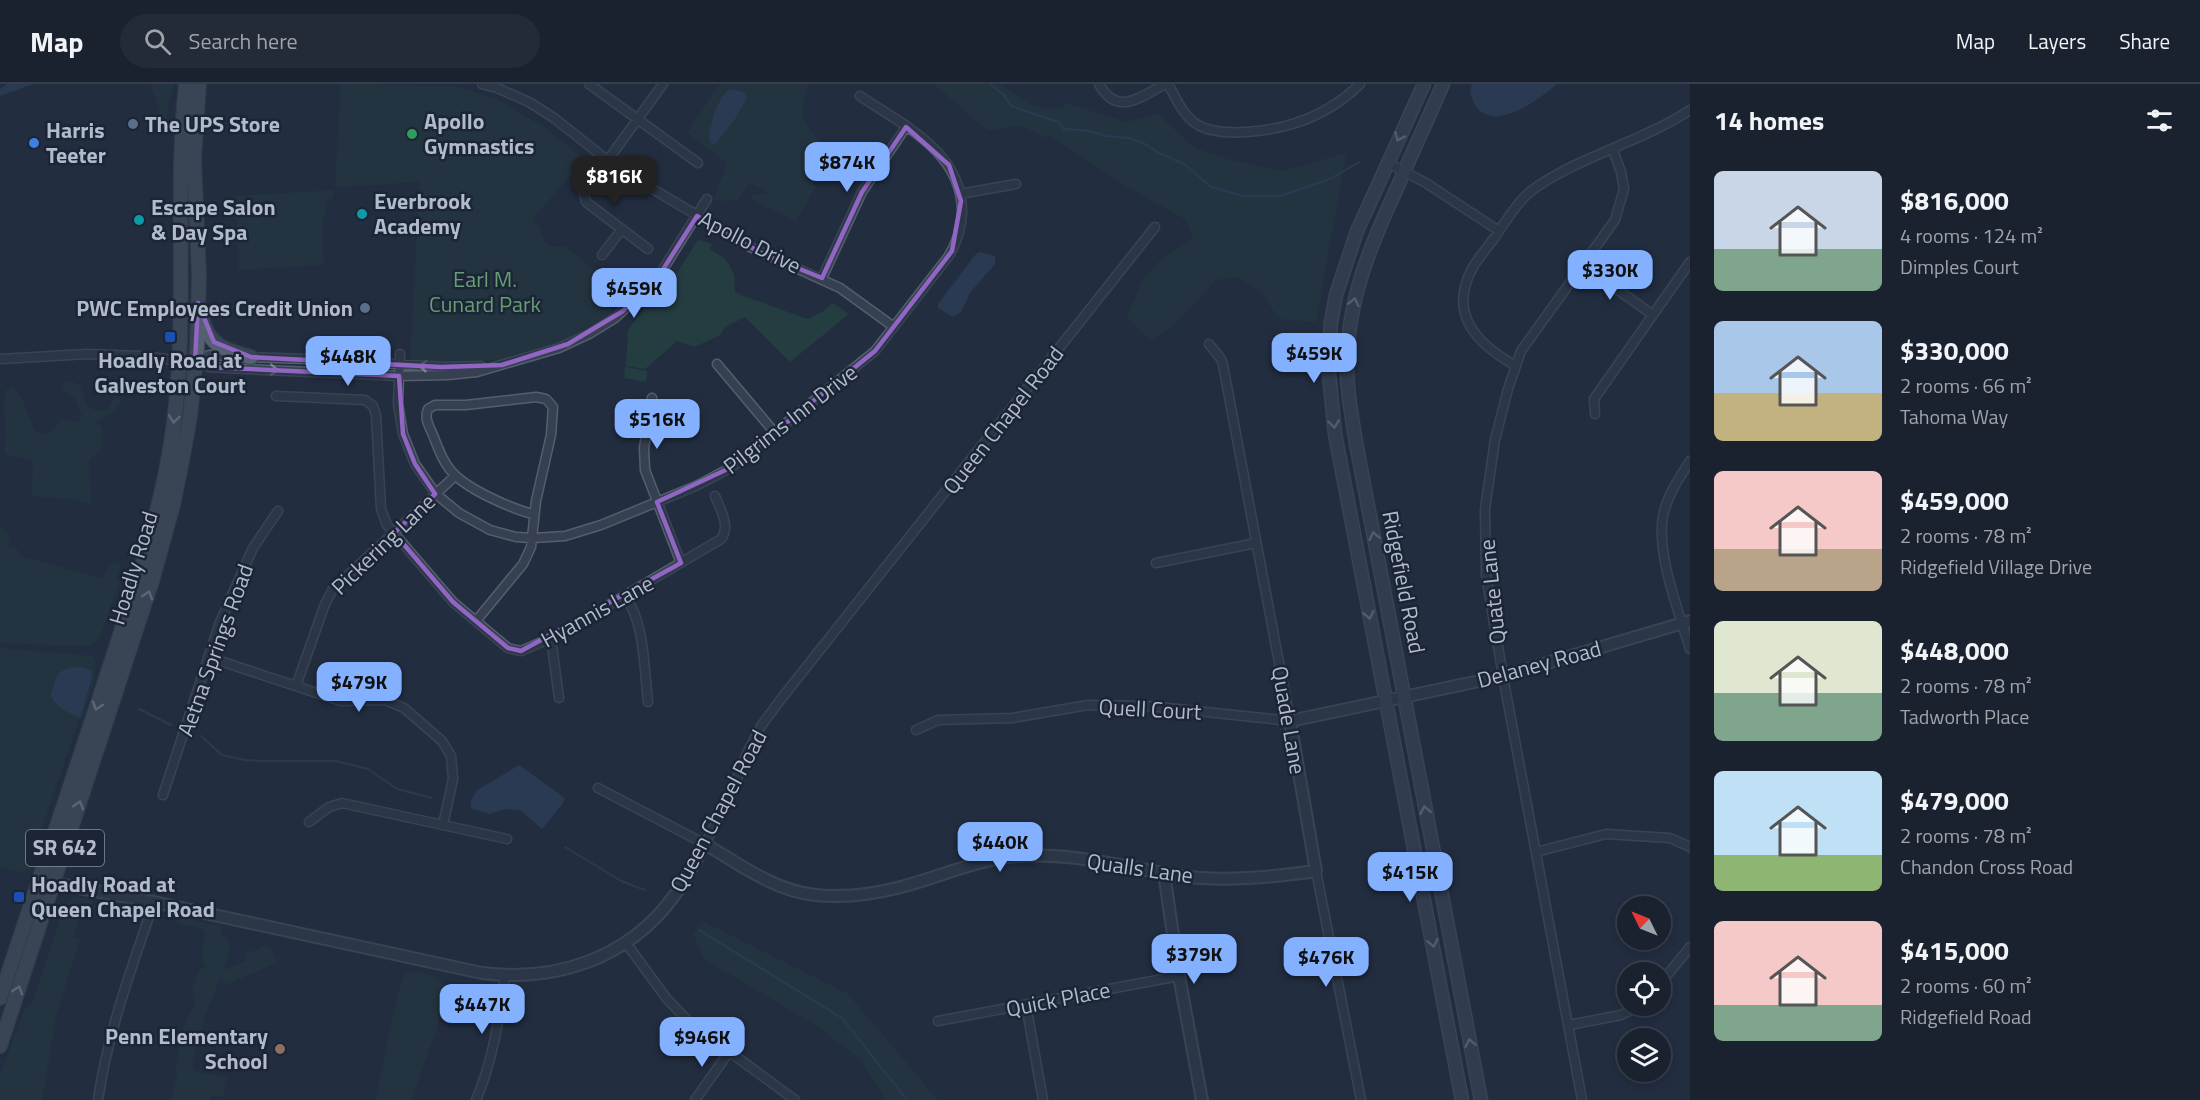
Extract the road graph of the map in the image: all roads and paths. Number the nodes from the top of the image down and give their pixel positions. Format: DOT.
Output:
graph roads {
  1 [pos="186,84"];
  2 [pos="199,84"];
  3 [pos="482,84"];
  4 [pos="589,84"];
  5 [pos="663,84"];
  6 [pos="1099,84"];
  7 [pos="1167,84"];
  8 [pos="1360,84"];
  9 [pos="1424,84"];
  10 [pos="1443,84"];
  11 [pos="860,96"];
  12 [pos="1690,110"];
  13 [pos="638,119"];
  14 [pos="906,127"];
  15 [pos="1612,150"];
  16 [pos="608,161"];
  17 [pos="181,163"];
  18 [pos="698,163"];
  19 [pos="1388,163"];
  20 [pos="1404,171"];
  21 [pos="1016,184"];
  22 [pos="960,194"];
  23 [pos="707,199"];
  24 [pos="697,216"];
  25 [pos="1155,227"];
  26 [pos="622,229"];
  27 [pos="1499,231"];
  28 [pos="648,249"];
  29 [pos="602,255"];
  30 [pos="1690,262"];
  31 [pos="1582,265"];
  32 [pos="822,278"];
  33 [pos="198,303"];
  34 [pos="1653,315"];
  35 [pos="894,327"];
  36 [pos="1209,344"];
  37 [pos="400,354"];
  38 [pos="251,357"];
  39 [pos="0,359"];
  40 [pos="179,361"];
  41 [pos="195,362"];
  42 [pos="399,364"];
  43 [pos="717,364"];
  44 [pos="502,365"];
  45 [pos="1516,366"];
  46 [pos="399,376"];
  47 [pos="276,396"];
  48 [pos="652,398"];
  49 [pos="1595,414"];
  50 [pos="775,434"];
  51 [pos="1690,461"];
  52 [pos="455,476"];
  53 [pos="436,494"];
  54 [pos="715,496"];
  55 [pos="657,502"];
  56 [pos="278,512"];
  57 [pos="533,514"];
  58 [pos="394,533"];
  59 [pos="533,538"];
  60 [pos="1256,543"];
  61 [pos="681,563"];
  62 [pos="1156,563"];
  63 [pos="625,596"];
  64 [pos="476,621"];
  65 [pos="1686,622"];
  66 [pos="551,638"];
  67 [pos="1690,649"];
  68 [pos="208,657"];
  69 [pos="1503,676"];
  70 [pos="296,686"];
  71 [pos="1404,697"];
  72 [pos="559,698"];
  73 [pos="1386,700"];
  74 [pos="648,702"];
  75 [pos="1290,721"];
  76 [pos="916,730"];
  77 [pos="598,788"];
  78 [pos="163,795"];
  79 [pos="309,822"];
  80 [pos="443,825"];
  81 [pos="507,839"];
  82 [pos="705,844"];
  83 [pos="1690,847"];
  84 [pos="1536,852"];
  85 [pos="1316,871"];
  86 [pos="1164,873"];
  87 [pos="54,881"];
  88 [pos="38,883"];
  89 [pos="154,902"];
  90 [pos="626,943"];
  91 [pos="1690,947"];
  92 [pos="1671,970"];
  93 [pos="505,976"];
  94 [pos="1179,976"];
  95 [pos="0,998"];
  96 [pos="1026,1005"];
  97 [pos="1621,1016"];
  98 [pos="938,1021"];
  99 [pos="1569,1025"];
  100 [pos="0,1046"];
  101 [pos="729,1052"];
  102 [pos="98,1100"];
  103 [pos="476,1100"];
  104 [pos="695,1100"];
  105 [pos="795,1100"];
  106 [pos="1043,1100"];
  107 [pos="1202,1100"];
  108 [pos="1361,1100"];
  109 [pos="1462,1100"];
  110 [pos="1481,1100"];
  111 [pos="1582,1100"];
  1 -- 17 [label="main road, Hoadly Road / SR 642"];
  2 -- 33 [label="main road, Hoadly Road / SR 642"];
  3 -- 16 [label="street, Apollo Drive"];
  4 -- 13 [label="street"];
  5 -- 13 [label="street"];
  6 -- 7 [label="street"];
  7 -- 8 [label="street"];
  9 -- 19 [label="main road, Ridgefield Road, one-way"];
  10 -- 20 [label="main road, Ridgefield Road"];
  11 -- 14 [label="street, Pilgrims Inn Drive"];
  12 -- 15 [label="street"];
  13 -- 16 [label="street"];
  13 -- 18 [label="street"];
  14 -- 22 [label="street, Pilgrims Inn Drive"];
  14 -- 32 [label="street"];
  15 -- 27 [label="street"];
  15 -- 31 [label="street, Quate Lane"];
  16 -- 24 [label="street, Apollo Drive"];
  16 -- 26 [label="street"];
  17 -- 40 [label="main road, Hoadly Road / SR 642"];
  17 -- 41 [label="main road"];
  19 -- 20 [label="street"];
  19 -- 73 [label="main road, Ridgefield Road, one-way"];
  20 -- 27 [label="street"];
  71 -- 20 [label="main road, Ridgefield Road, one-way"];
  21 -- 22 [label="street"];
  22 -- 35 [label="street, Pilgrims Inn Drive"];
  23 -- 24 [label="street"];
  24 -- 32 [label="street, Apollo Drive"];
  24 -- 44 [label="street"];
  25 -- 82 [label="street, Queen Chapel Road"];
  26 -- 28 [label="street"];
  26 -- 29 [label="street"];
  27 -- 45 [label="street"];
  30 -- 34 [label="street"];
  31 -- 34 [label="street"];
  31 -- 45 [label="street, Quate Lane"];
  32 -- 35 [label="street, Apollo Drive"];
  33 -- 38 [label="main road"];
  33 -- 41 [label="main road, Hoadly Road / SR 642"];
  34 -- 49 [label="street"];
  35 -- 50 [label="street, Pilgrims Inn Drive"];
  36 -- 60 [label="street, Quade Lane"];
  37 -- 42 [label="street, Pilgrims Inn Drive"];
  38 -- 41 [label="street"];
  38 -- 42 [label="street"];
  39 -- 40 [label="street"];
  40 -- 41 [label="street"];
  40 -- 88 [label="main road, Hoadly Road / SR 642, one-way"];
  41 -- 46 [label="street, one-way"];
  87 -- 41 [label="main road, Hoadly Road / SR 642, one-way"];
  44 -- 42 [label="street, one-way"];
  42 -- 46 [label="street, Pilgrims Inn Drive"];
  43 -- 50 [label="street"];
  44 -- 46 [label="street"];
  45 -- 69 [label="street, Quate Lane"];
  46 -- 53 [label="street, Pilgrims Inn Drive"];
  47 -- 58 [label="street, Hyannis Lane"];
  48 -- 55 [label="street"];
  50 -- 55 [label="street, Pilgrims Inn Drive"];
  51 -- 65 [label="street"];
  52 -- 53 [label="street, Pickering Lane"];
  52 -- 57 [label="street"];
  52 -- 57 [label="street"];
  53 -- 58 [label="street, Pickering Lane"];
  53 -- 59 [label="street, Pilgrims Inn Drive"];
  54 -- 61 [label="street, Hyannis Lane"];
  55 -- 59 [label="street, Pilgrims Inn Drive"];
  55 -- 61 [label="street"];
  56 -- 68 [label="street, Aetna Springs Road"];
  57 -- 59 [label="street"];
  58 -- 64 [label="street, Hyannis Lane"];
  58 -- 70 [label="street, Pickering Lane"];
  59 -- 64 [label="street"];
  60 -- 62 [label="street"];
  60 -- 75 [label="street, Quade Lane"];
  61 -- 63 [label="street, Hyannis Lane"];
  63 -- 66 [label="street, Hyannis Lane"];
  63 -- 74 [label="street"];
  64 -- 66 [label="street, Hyannis Lane"];
  65 -- 67 [label="street"];
  65 -- 69 [label="street, Delaney Road"];
  66 -- 72 [label="street"];
  68 -- 70 [label="street"];
  68 -- 78 [label="street, Aetna Springs Road"];
  69 -- 71 [label="street, Delaney Road"];
  69 -- 84 [label="street, Quate Lane"];
  70 -- 80 [label="street"];
  71 -- 73 [label="street, Delaney Road"];
  110 -- 71 [label="main road, Ridgefield Road, one-way"];
  73 -- 75 [label="street, Quell Court"];
  73 -- 109 [label="main road, Ridgefield Road, one-way"];
  75 -- 76 [label="street, Quell Court"];
  75 -- 85 [label="street, Quade Lane"];
  77 -- 82 [label="street, Qualls Lane"];
  79 -- 80 [label="street"];
  80 -- 81 [label="street"];
  82 -- 86 [label="street, Qualls Lane"];
  82 -- 90 [label="street, Queen Chapel Road"];
  83 -- 84 [label="street"];
  84 -- 99 [label="street, Quate Lane"];
  85 -- 86 [label="street, Qualls Lane"];
  85 -- 108 [label="street, Quade Lane"];
  86 -- 94 [label="street"];
  87 -- 88 [label="street, Queen Chapel Road"];
  87 -- 89 [label="street, Queen Chapel Road"];
  100 -- 87 [label="main road, Hoadly Road / SR 642, one-way"];
  88 -- 95 [label="main road, Hoadly Road / SR 642"];
  89 -- 93 [label="street, Queen Chapel Road"];
  89 -- 102 [label="street"];
  90 -- 93 [label="street, Queen Chapel Road"];
  90 -- 101 [label="street"];
  91 -- 92 [label="street"];
  93 -- 103 [label="street"];
  94 -- 96 [label="street, Quick Place"];
  94 -- 107 [label="street"];
  96 -- 98 [label="street, Quick Place"];
  96 -- 106 [label="street"];
  97 -- 99 [label="street"];
  99 -- 111 [label="street, Quate Lane"];
  101 -- 104 [label="street"];
  101 -- 105 [label="street"];
}
